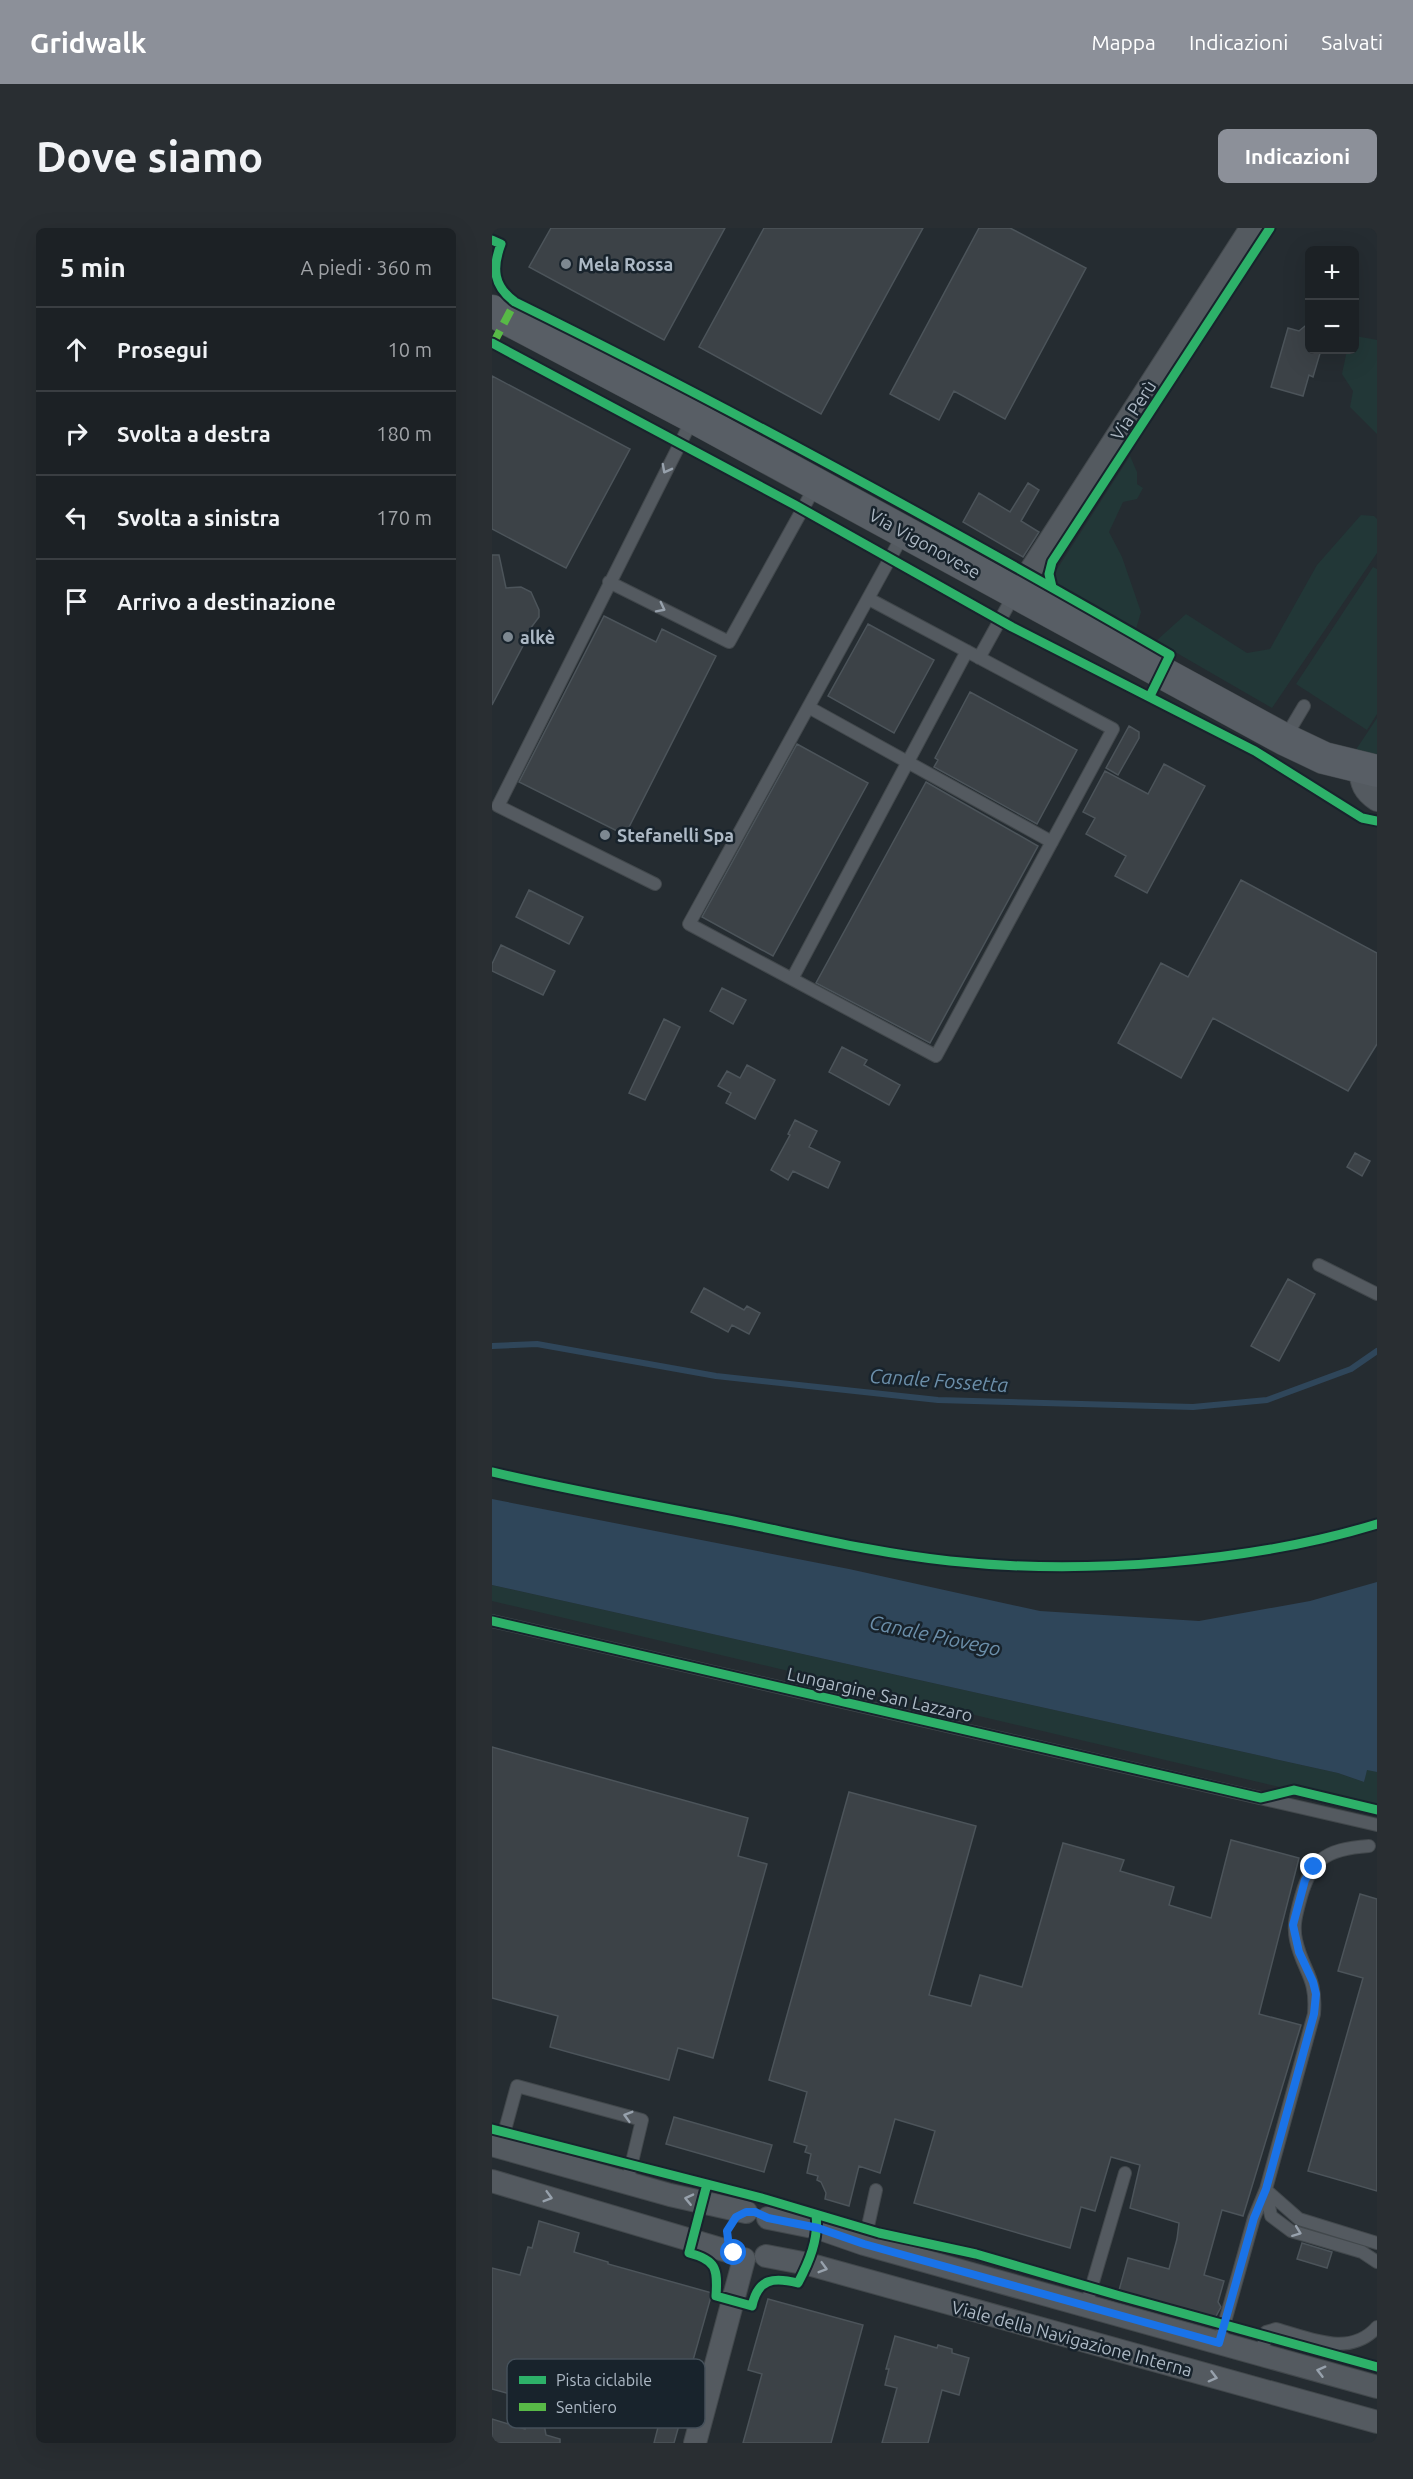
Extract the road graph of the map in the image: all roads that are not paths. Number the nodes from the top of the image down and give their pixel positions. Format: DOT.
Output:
graph roads {
  1 [pos="1251,228"];
  2 [pos="492,311"];
  3 [pos="693,417"];
  4 [pos="816,484"];
  5 [pos="905,532"];
  6 [pos="609,582"];
  7 [pos="1016,593"];
  8 [pos="869,598"];
  9 [pos="967,651"];
  10 [pos="979,658"];
  11 [pos="1304,706"];
  12 [pos="810,708"];
  13 [pos="1284,739"];
  14 [pos="908,761"];
  15 [pos="1369,769"];
  16 [pos="1377,800"];
  17 [pos="1052,842"];
  18 [pos="655,884"];
  19 [pos="792,979"];
  20 [pos="1320,1265"];
  21 [pos="1377,1294"];
  22 [pos="492,1621"];
  23 [pos="1377,1826"];
  24 [pos="1369,1845"];
  25 [pos="496,2147"];
  26 [pos="1125,2173"];
  27 [pos="492,2181"];
  28 [pos="627,2183"];
  29 [pos="1266,2189"];
  30 [pos="876,2190"];
  31 [pos="746,2212"];
  32 [pos="768,2218"];
  33 [pos="1377,2243"];
  34 [pos="864,2244"];
  35 [pos="748,2256"];
  36 [pos="1377,2262"];
  37 [pos="1086,2306"];
  38 [pos="1377,2327"];
  39 [pos="1219,2343"];
  40 [pos="1258,2354"];
  41 [pos="1377,2387"];
  42 [pos="705,2408"];
  43 [pos="1377,2422"];
  44 [pos="699,2428"];
  45 [pos="695,2443"];
  1 -- 7 [label="street, Via Perù"];
  2 -- 3 [label="main road, Via Vigonovese"];
  3 -- 4 [label="main road, Via Vigonovese"];
  3 -- 6 [label="lane, one-way"];
  4 -- 5 [label="main road, Via Vigonovese"];
  6 -- 4 [label="lane, one-way"];
  5 -- 7 [label="main road, Via Vigonovese"];
  5 -- 8 [label="lane"];
  6 -- 18 [label="lane"];
  7 -- 10 [label="lane"];
  7 -- 13 [label="main road, Via Vigonovese"];
  8 -- 9 [label="lane"];
  8 -- 12 [label="lane"];
  9 -- 10 [label="lane"];
  9 -- 14 [label="lane"];
  10 -- 17 [label="lane"];
  11 -- 13 [label="lane"];
  12 -- 14 [label="lane"];
  12 -- 19 [label="lane"];
  13 -- 15 [label="main road, Via Vigonovese"];
  14 -- 17 [label="lane"];
  14 -- 19 [label="lane"];
  15 -- 16 [label="street, Via Vigonovese"];
  17 -- 19 [label="lane"];
  20 -- 21 [label="lane"];
  22 -- 23 [label="lane, Lungargine San Lazzaro"];
  24 -- 29 [label="lane"];
  25 -- 28 [label="street, Viale della Navigazione Interna"];
  28 -- 25 [label="lane, one-way"];
  26 -- 37 [label="lane"];
  27 -- 35 [label="street, Viale della Navigazione Interna, one-way"];
  31 -- 28 [label="street, Viale della Navigazione Interna, one-way"];
  29 -- 33 [label="lane"];
  29 -- 36 [label="lane, one-way"];
  29 -- 39 [label="lane"];
  30 -- 34 [label="lane"];
  31 -- 32 [label="street, Viale della Navigazione Interna"];
  31 -- 35 [label="street"];
  32 -- 34 [label="street, Viale della Navigazione Interna"];
  32 -- 35 [label="street"];
  34 -- 37 [label="street, Viale della Navigazione Interna"];
  35 -- 42 [label="street"];
  35 -- 43 [label="street, Viale della Navigazione Interna, one-way"];
  37 -- 39 [label="street, Viale della Navigazione Interna"];
  38 -- 40 [label="lane"];
  39 -- 40 [label="street, Viale della Navigazione Interna"];
  41 -- 40 [label="street, Viale della Navigazione Interna, one-way"];
  44 -- 45 [label="street"];
}
